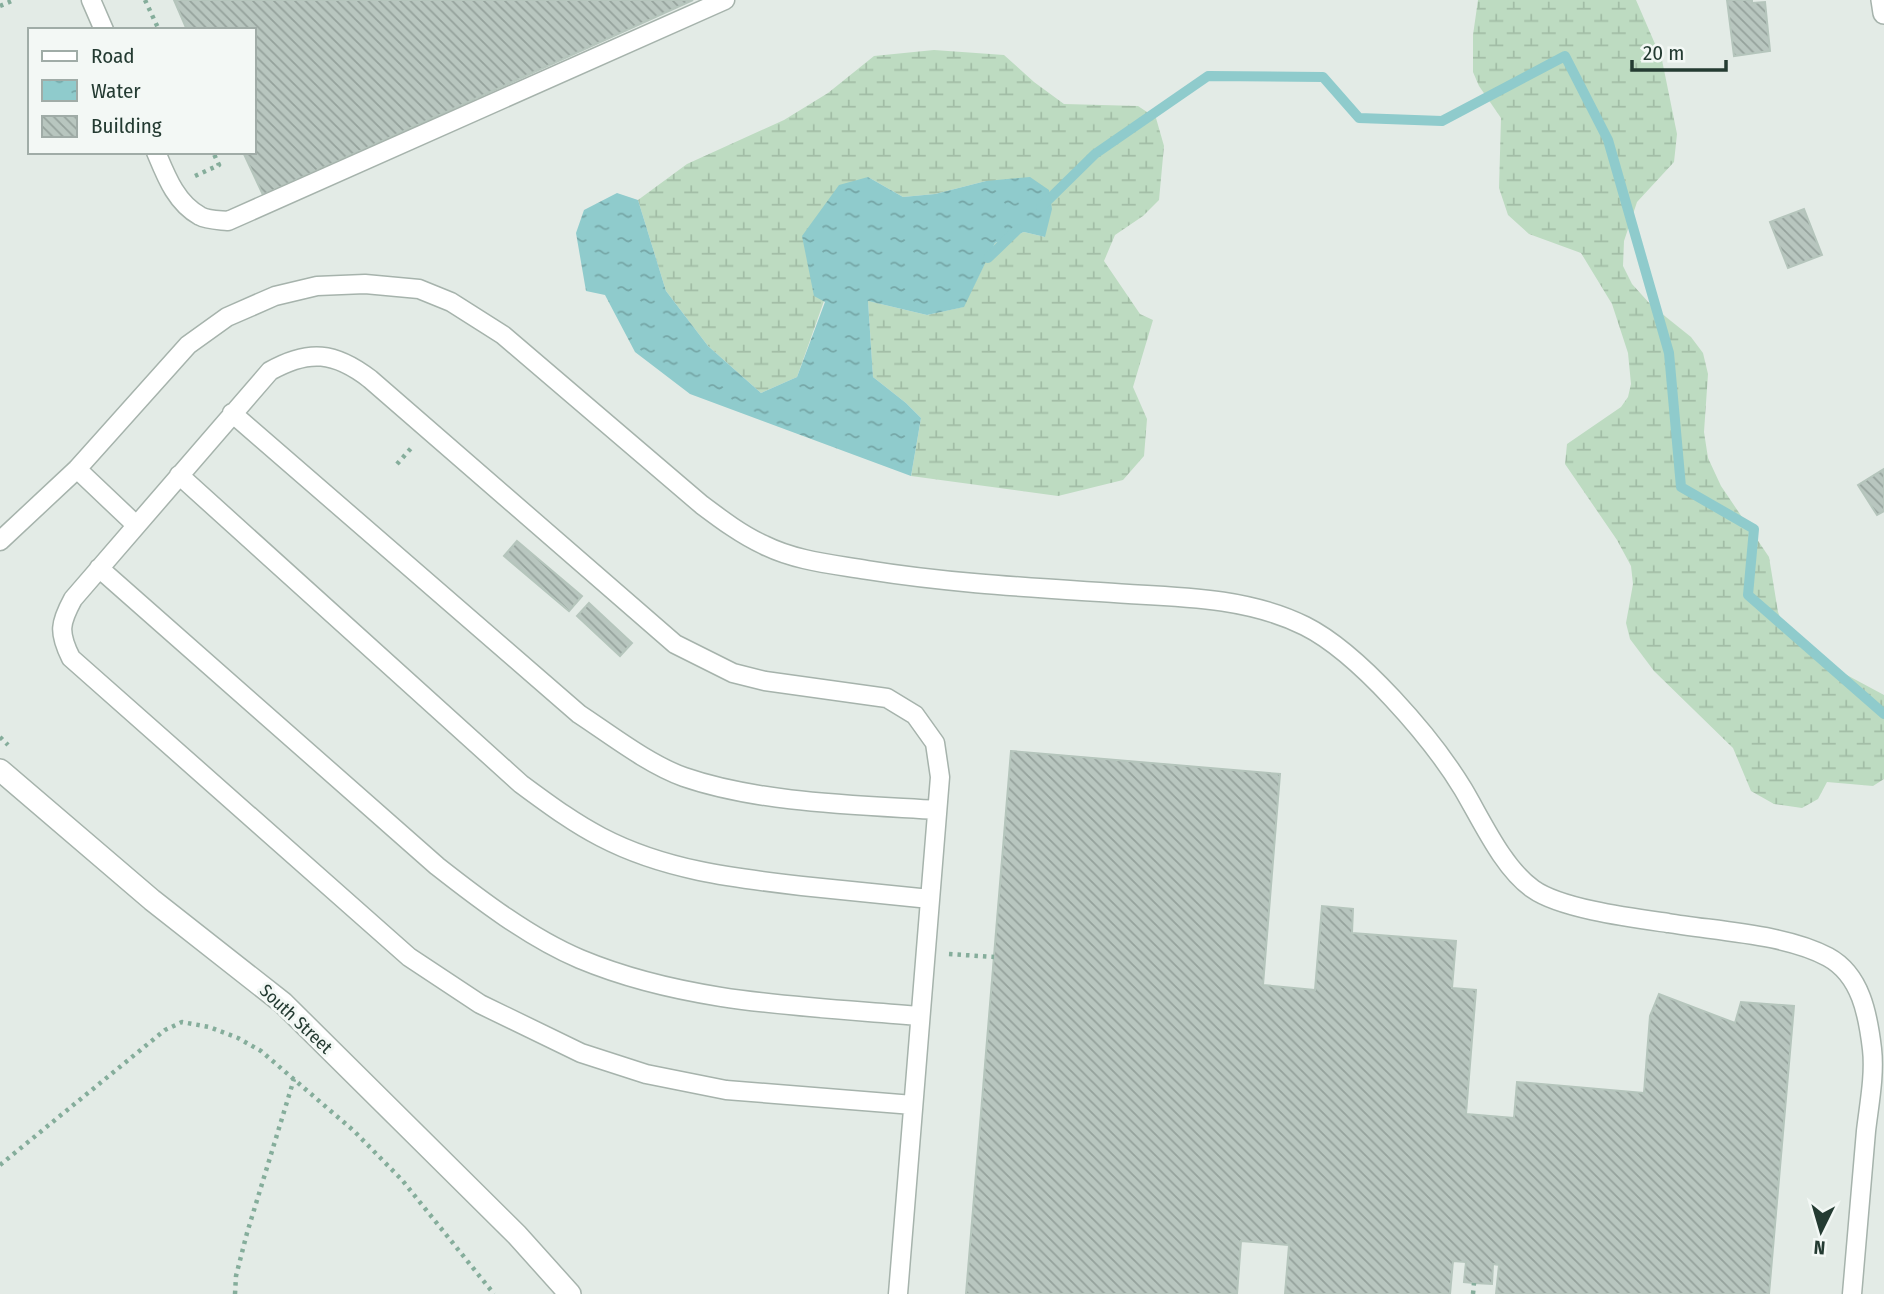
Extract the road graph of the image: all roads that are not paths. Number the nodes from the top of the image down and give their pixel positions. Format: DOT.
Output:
graph roads {
  1 [pos="91,0"];
  2 [pos="725,0"];
  3 [pos="1882,0"];
  4 [pos="1884,13"];
  5 [pos="103,28"];
  6 [pos="157,154"];
  7 [pos="232,413"];
  8 [pos="77,469"];
  9 [pos="179,475"];
  10 [pos="136,525"];
  11 [pos="0,541"];
  12 [pos="99,568"];
  13 [pos="0,770"];
  14 [pos="937,810"];
  15 [pos="930,900"];
  16 [pos="920,1016"];
  17 [pos="1877,1084"];
  18 [pos="913,1105"];
  19 [pos="570,1294"];
  20 [pos="898,1294"];
  21 [pos="1852,1294"];
  1 -- 5 [label="lane"];
  2 -- 6 [label="lane"];
  3 -- 4 [label="street"];
  7 -- 9 [label="lane"];
  7 -- 14 [label="lane"];
  7 -- 14 [label="lane"];
  8 -- 10 [label="lane"];
  8 -- 11 [label="lane"];
  8 -- 17 [label="lane"];
  9 -- 10 [label="lane"];
  9 -- 15 [label="lane"];
  10 -- 12 [label="lane"];
  12 -- 16 [label="lane"];
  12 -- 18 [label="lane"];
  13 -- 19 [label="street, South Street"];
  14 -- 15 [label="lane"];
  15 -- 16 [label="lane"];
  16 -- 18 [label="lane"];
  17 -- 21 [label="lane"];
  18 -- 20 [label="lane"];
}
